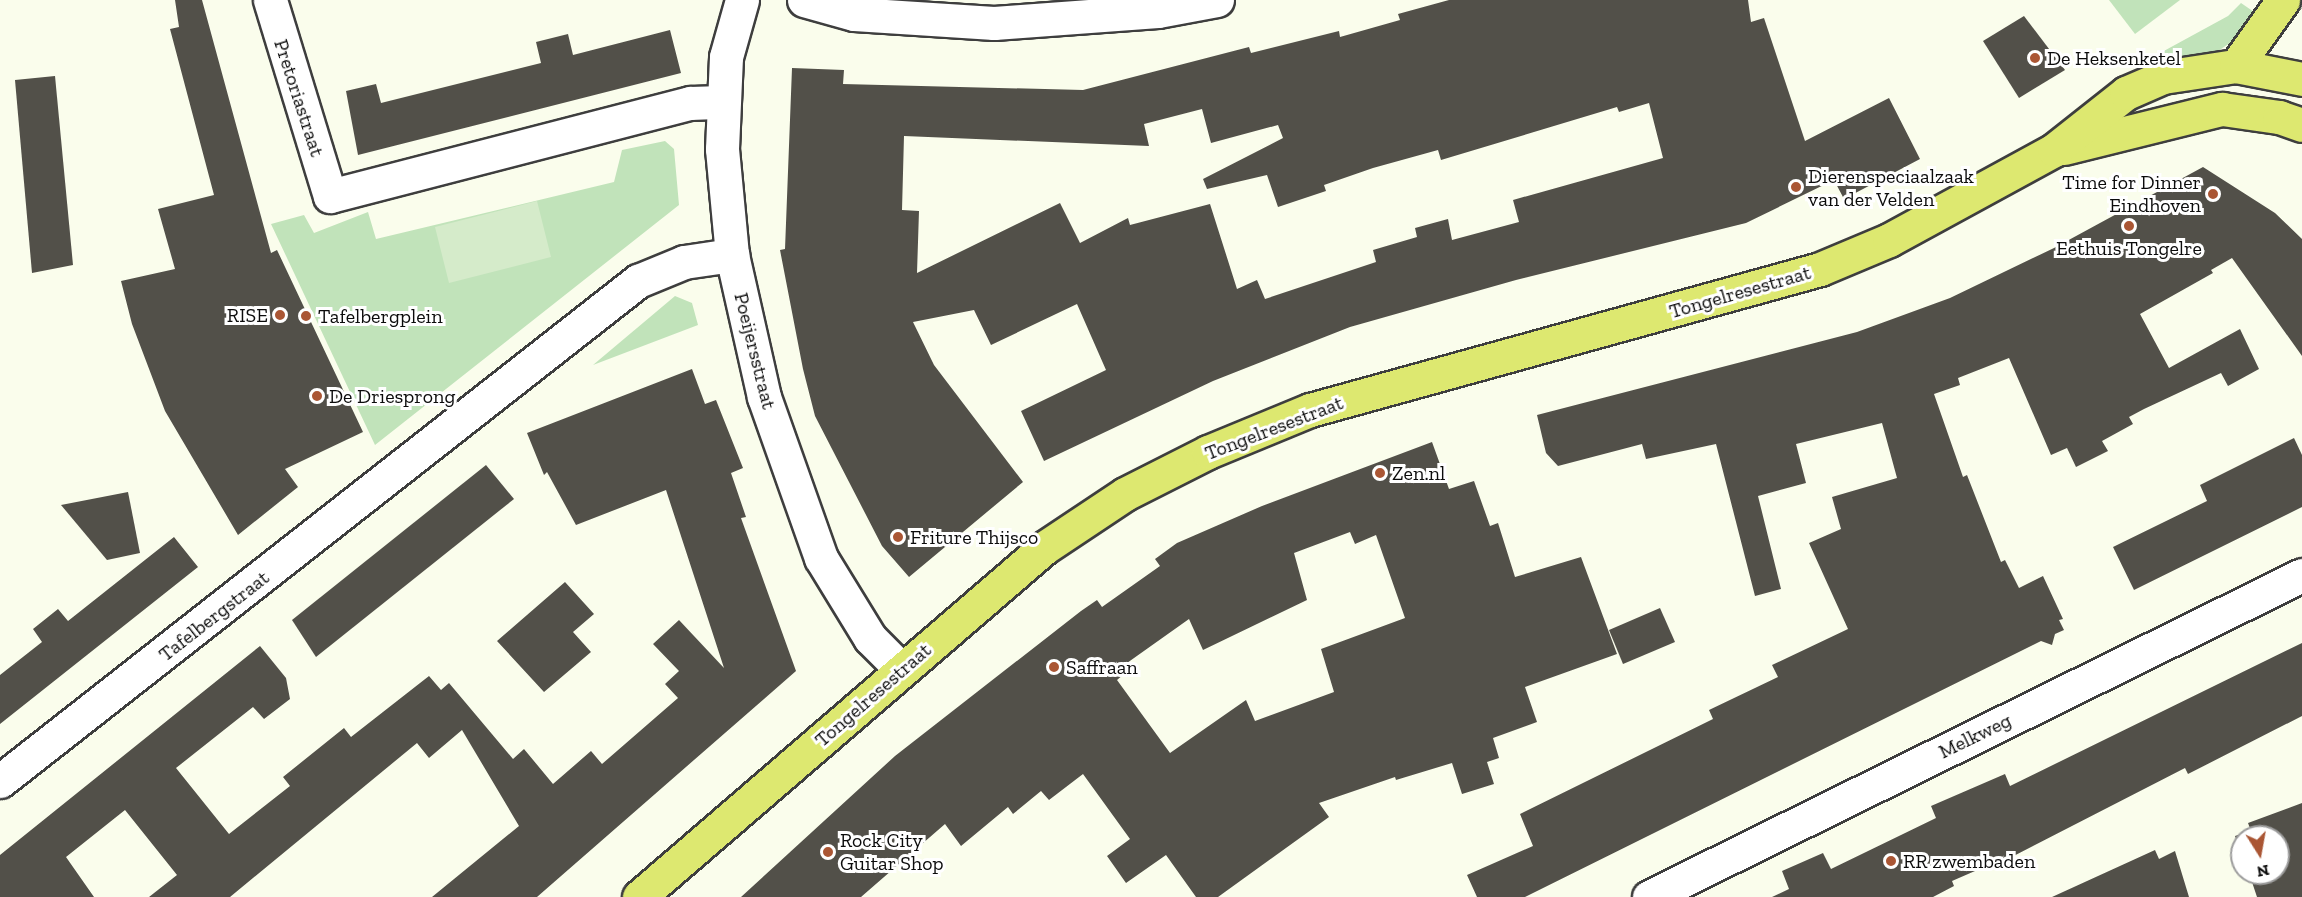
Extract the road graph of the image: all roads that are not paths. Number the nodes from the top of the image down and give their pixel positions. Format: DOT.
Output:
graph roads {
  1 [pos="270,0"];
  2 [pos="742,0"];
  3 [pos="804,0"];
  4 [pos="1217,0"];
  5 [pos="2283,0"];
  6 [pos="2236,66"];
  7 [pos="2302,79"];
  8 [pos="722,102"];
  9 [pos="2302,125"];
  10 [pos="2054,150"];
  11 [pos="732,255"];
  12 [pos="2302,575"];
  13 [pos="902,670"];
  14 [pos="0,781"];
  15 [pos="639,897"];
  16 [pos="1649,897"];
  1 -- 8 [label="street, Pretoriastraat"];
  2 -- 8 [label="street, Poeijersstraat"];
  3 -- 4 [label="street"];
  5 -- 6 [label="main road"];
  6 -- 7 [label="main road, Tongelresestraat"];
  6 -- 10 [label="main road, Tongelresestraat"];
  8 -- 11 [label="street, Poeijersstraat"];
  9 -- 10 [label="main road, Tongelresestraat"];
  10 -- 13 [label="main road, Tongelresestraat"];
  11 -- 13 [label="street, Poeijersstraat"];
  11 -- 14 [label="street, Tafelbergstraat"];
  12 -- 16 [label="street, Melkweg"];
  13 -- 15 [label="main road, Tongelresestraat"];
}
